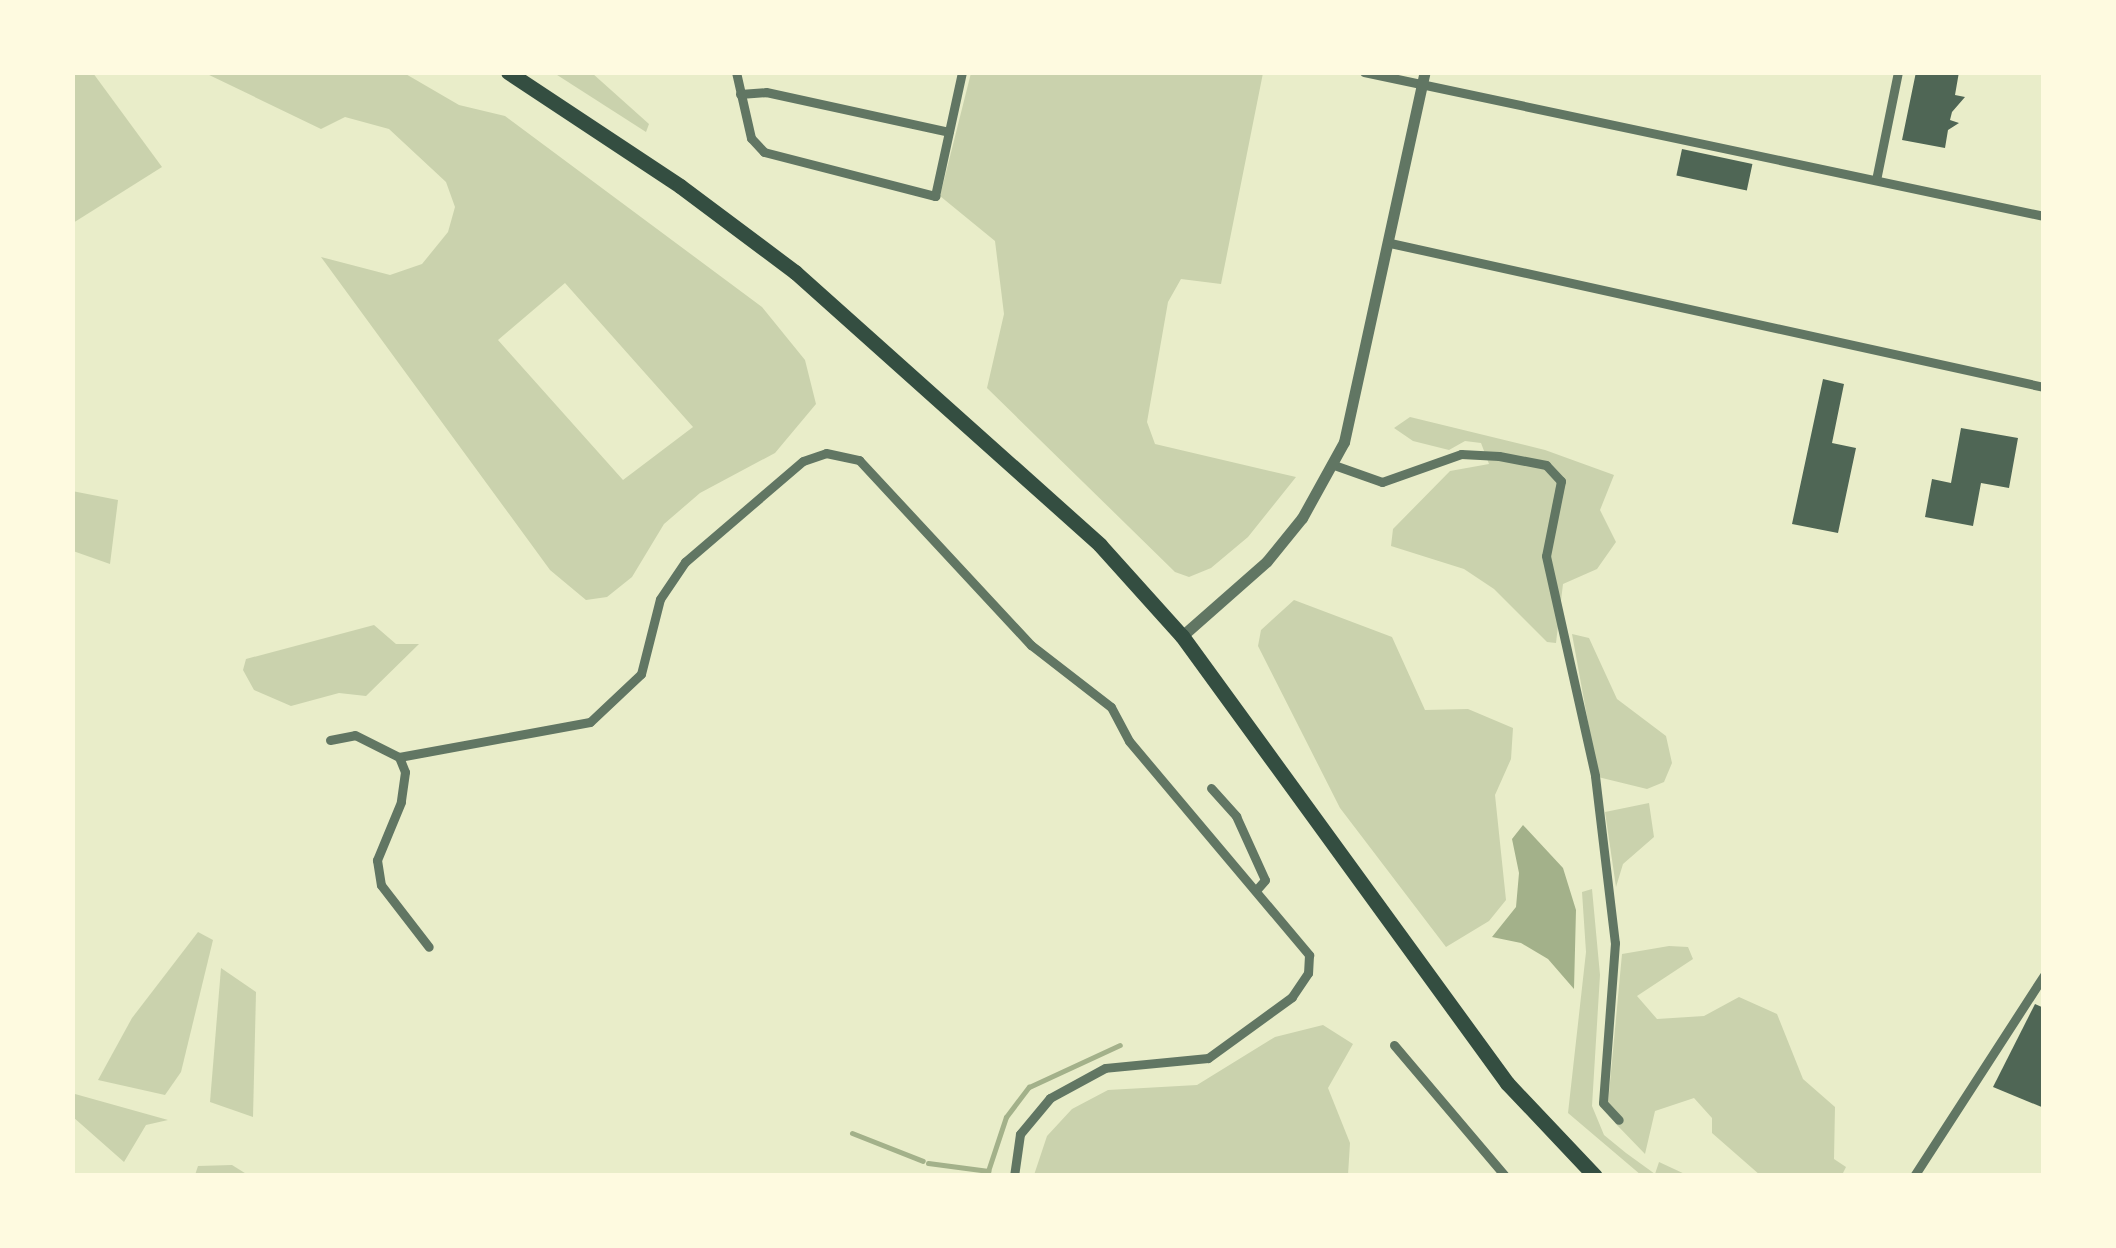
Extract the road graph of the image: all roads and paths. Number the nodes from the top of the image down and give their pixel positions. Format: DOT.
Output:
graph roads {
  1 [pos="508,72"];
  2 [pos="736,72"];
  3 [pos="962,72"];
  4 [pos="1364,72"];
  5 [pos="1898,72"];
  6 [pos="1424,79"];
  7 [pos="740,94"];
  8 [pos="949,132"];
  9 [pos="1876,180"];
  10 [pos="2044,216"];
  11 [pos="1390,243"];
  12 [pos="2044,387"];
  13 [pos="1334,464"];
  14 [pos="1182,636"];
  15 [pos="330,740"];
  16 [pos="400,757"];
  17 [pos="1211,788"];
  18 [pos="1258,888"];
  19 [pos="429,947"];
  20 [pos="2044,975"];
  21 [pos="1394,1045"];
  22 [pos="1619,1120"];
  23 [pos="1014,1176"];
  24 [pos="1505,1176"];
  25 [pos="1595,1176"];
  26 [pos="1914,1176"];
  1 -- 14 [label="highway"];
  2 -- 7 [label="street"];
  3 -- 8 [label="street"];
  4 -- 6 [label="street"];
  5 -- 9 [label="street"];
  6 -- 9 [label="street"];
  6 -- 11 [label="street"];
  7 -- 8 [label="street"];
  7 -- 8 [label="street"];
  9 -- 10 [label="street"];
  11 -- 12 [label="street"];
  11 -- 13 [label="street"];
  13 -- 14 [label="street"];
  13 -- 22 [label="street"];
  14 -- 25 [label="highway"];
  15 -- 16 [label="street"];
  16 -- 18 [label="street"];
  16 -- 19 [label="street"];
  17 -- 18 [label="street"];
  18 -- 23 [label="street"];
  20 -- 26 [label="street"];
  21 -- 24 [label="street"];
}
